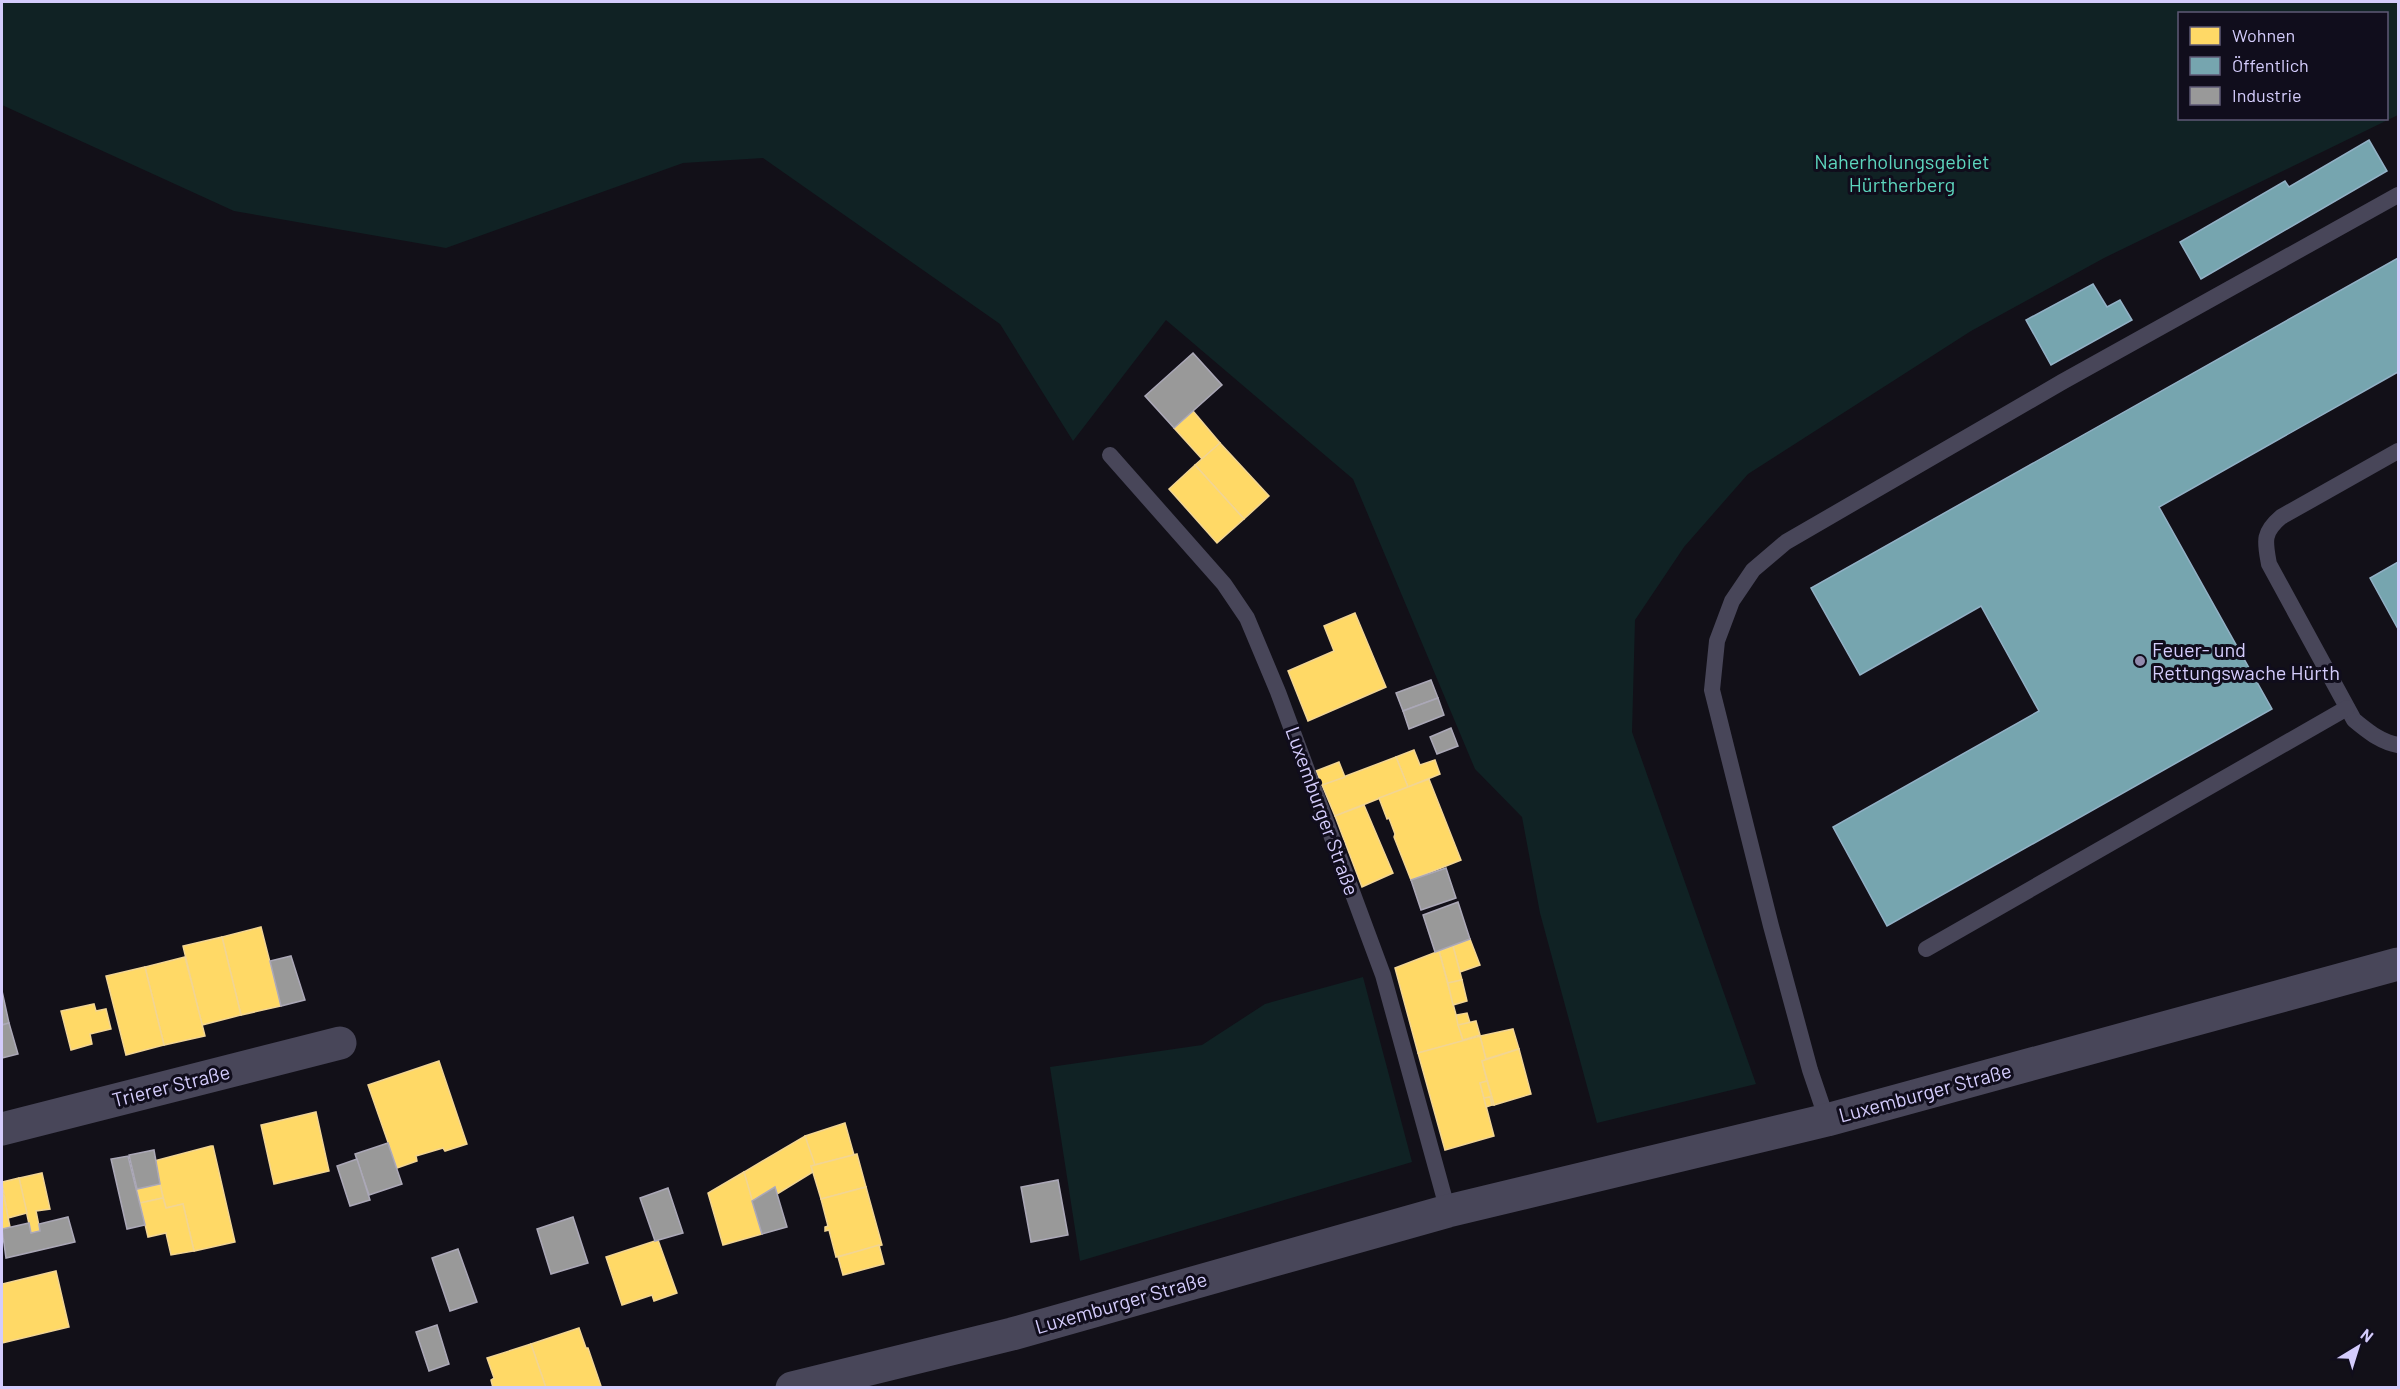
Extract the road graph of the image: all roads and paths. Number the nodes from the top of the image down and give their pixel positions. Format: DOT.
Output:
graph roads {
  1 [pos="2398,195"];
  2 [pos="2398,451"];
  3 [pos="1110,455"];
  4 [pos="2347,708"];
  5 [pos="2398,745"];
  6 [pos="1926,949"];
  7 [pos="2398,964"];
  8 [pos="340,1043"];
  9 [pos="1827,1120"];
  10 [pos="2,1129"];
  11 [pos="1449,1211"];
  12 [pos="792,1388"];
  1 -- 9 [label="lane"];
  2 -- 4 [label="lane"];
  3 -- 11 [label="lane, Luxemburger Straße"];
  4 -- 5 [label="lane"];
  4 -- 6 [label="lane"];
  7 -- 9 [label="street, Luxemburger Straße"];
  8 -- 10 [label="street, Trierer Straße"];
  9 -- 11 [label="street, Luxemburger Straße"];
  11 -- 12 [label="street, Luxemburger Straße"];
}
